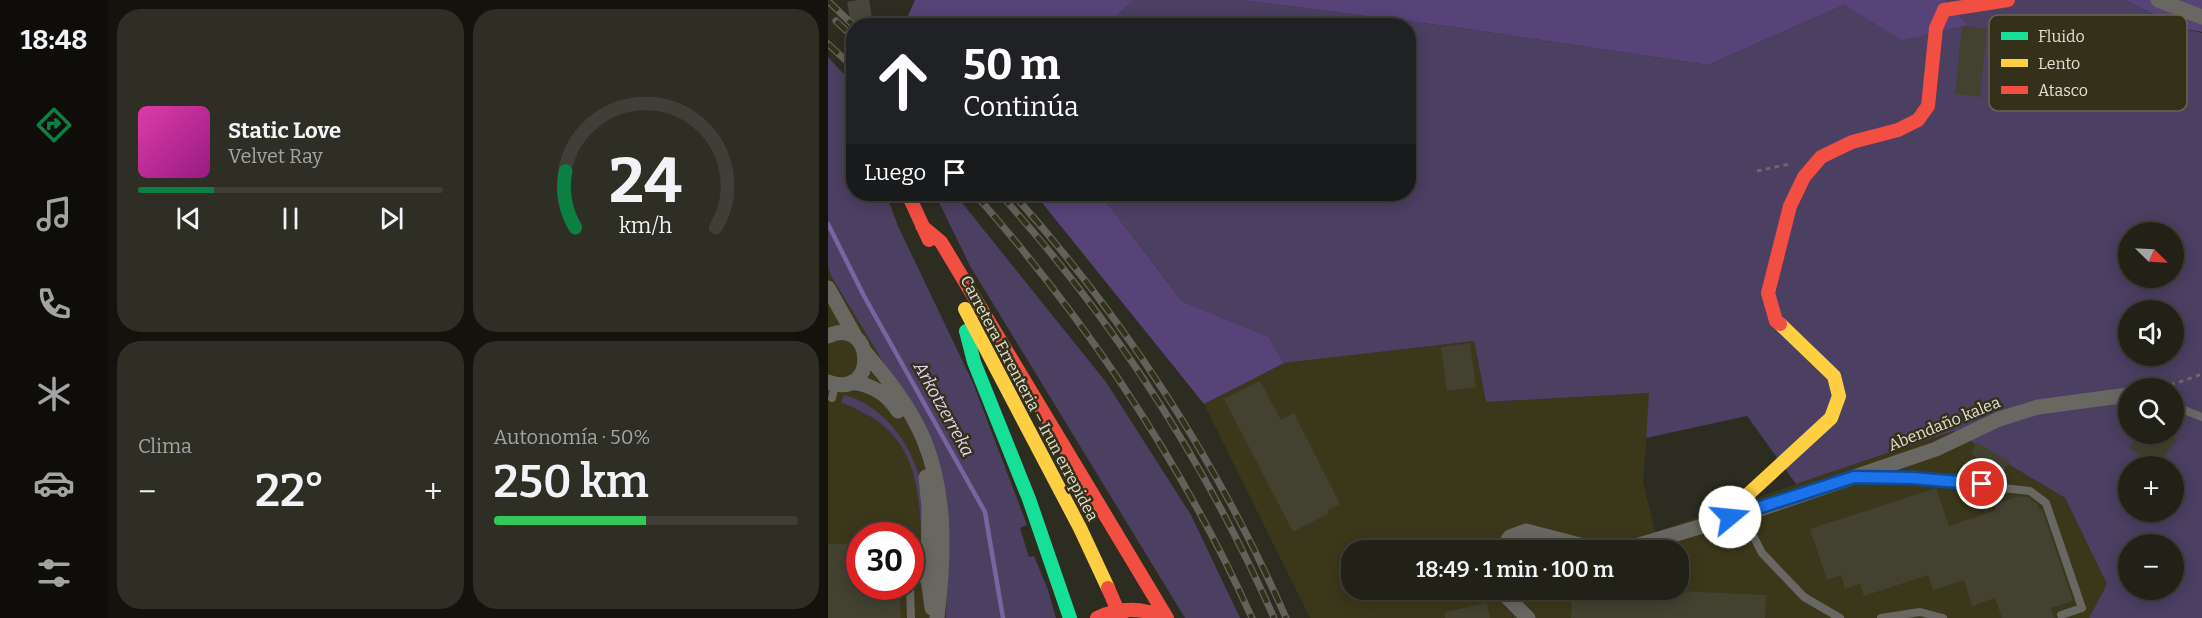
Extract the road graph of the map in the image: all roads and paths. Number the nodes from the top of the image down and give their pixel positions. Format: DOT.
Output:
graph roads {
  1 [pos="2008,0"];
  2 [pos="2158,0"];
  3 [pos="2202,17"];
  4 [pos="911,201"];
  5 [pos="922,226"];
  6 [pos="828,288"];
  7 [pos="957,299"];
  8 [pos="828,336"];
  9 [pos="856,338"];
  10 [pos="865,352"];
  11 [pos="2202,374"];
  12 [pos="2184,380"];
  13 [pos="852,382"];
  14 [pos="832,388"];
  15 [pos="2118,396"];
  16 [pos="2184,410"];
  17 [pos="2202,417"];
  18 [pos="1854,477"];
  19 [pos="1742,514"];
  20 [pos="941,517"];
  21 [pos="1719,521"];
  22 [pos="1508,540"];
  23 [pos="1561,540"];
  24 [pos="1656,540"];
  25 [pos="924,578"];
  26 [pos="928,578"];
  27 [pos="910,600"];
  28 [pos="1510,600"];
  29 [pos="2061,615"];
  30 [pos="911,618"];
  31 [pos="935,618"];
  32 [pos="1070,618"];
  33 [pos="1097,618"];
  34 [pos="1121,618"];
  35 [pos="1166,618"];
  36 [pos="1528,618"];
  37 [pos="1840,618"];
  38 [pos="1881,618"];
  39 [pos="1943,618"];
  1 -- 21 [label="main road"];
  2 -- 3 [label="street"];
  4 -- 5 [label="main road, Carretera Errenteria – Irun errepidea"];
  5 -- 34 [label="main road, Carretera Errenteria – Irun errepidea, bridge"];
  5 -- 35 [label="main road"];
  6 -- 9 [label="street"];
  7 -- 32 [label="main road"];
  8 -- 9 [label="street"];
  9 -- 10 [label="street"];
  10 -- 13 [label="street"];
  10 -- 20 [label="street"];
  11 -- 12 [label="path"];
  13 -- 14 [label="street"];
  13 -- 26 [label="street"];
  15 -- 18 [label="street, Abendaño kalea"];
  16 -- 17 [label="lane"];
  18 -- 19 [label="street, Abendaño kalea"];
  18 -- 29 [label="lane"];
  19 -- 21 [label="street, Abendaño kalea"];
  19 -- 37 [label="lane"];
  20 -- 26 [label="street"];
  20 -- 31 [label="street"];
  21 -- 24 [label="street, Abendaño kalea"];
  22 -- 23 [label="street, Abendaño kalea"];
  25 -- 26 [label="lane"];
  26 -- 31 [label="street"];
  27 -- 30 [label="lane"];
  28 -- 36 [label="street"];
  33 -- 35 [label="main road"];
  38 -- 39 [label="lane"];
}
